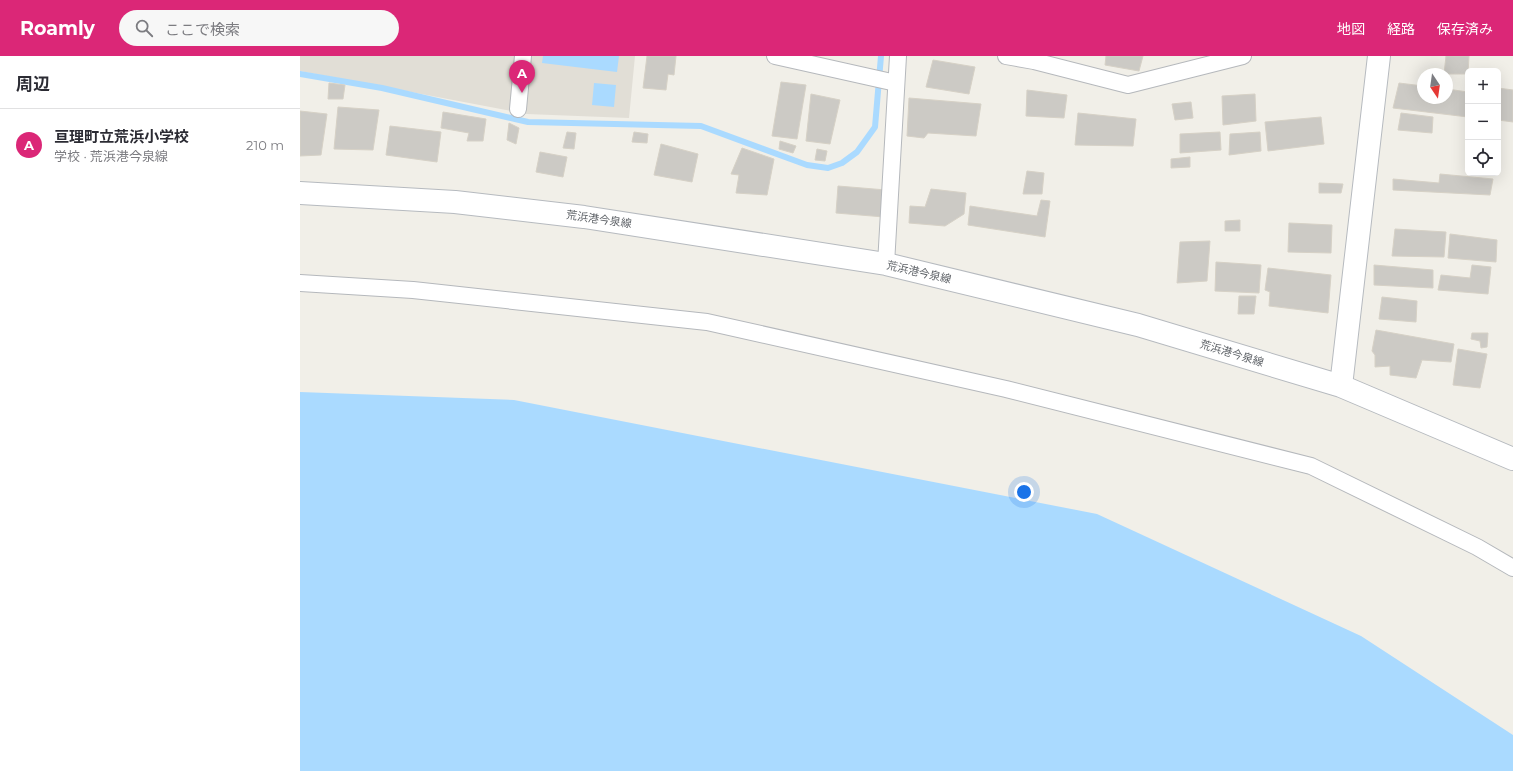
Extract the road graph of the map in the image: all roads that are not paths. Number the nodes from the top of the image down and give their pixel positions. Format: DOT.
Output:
graph roads {
  1 [pos="523,56"];
  2 [pos="775,56"];
  3 [pos="898,56"];
  4 [pos="1006,56"];
  5 [pos="1243,56"];
  6 [pos="1379,56"];
  7 [pos="885,80"];
  8 [pos="518,109"];
  9 [pos="300,193"];
  10 [pos="886,264"];
  11 [pos="300,283"];
  12 [pos="1341,386"];
  13 [pos="1513,459"];
  14 [pos="1513,568"];
  1 -- 8 [label="street"];
  2 -- 7 [label="street"];
  3 -- 7 [label="street"];
  4 -- 5 [label="street"];
  6 -- 12 [label="main road"];
  7 -- 10 [label="street"];
  9 -- 10 [label="main road, 荒浜港今泉線"];
  10 -- 12 [label="main road, 荒浜港今泉線"];
  11 -- 14 [label="street"];
  12 -- 13 [label="main road, 荒浜港今泉線"];
}
